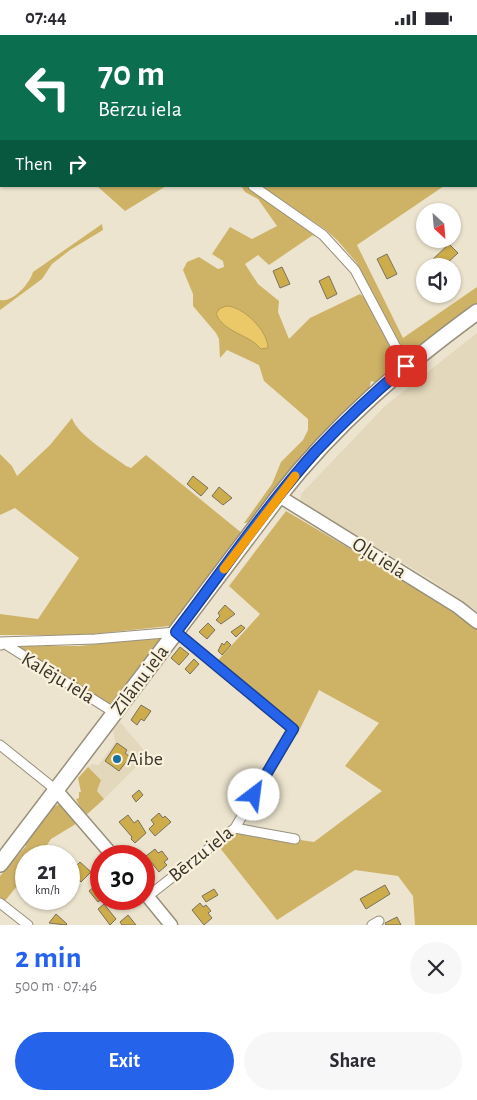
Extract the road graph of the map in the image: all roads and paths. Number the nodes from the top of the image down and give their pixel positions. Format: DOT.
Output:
graph roads {
  1 [pos="254,187"];
  2 [pos="477,312"];
  3 [pos="406,366"];
  4 [pos="279,496"];
  5 [pos="477,622"];
  6 [pos="176,632"];
  7 [pos="1,644"];
  8 [pos="115,713"];
  9 [pos="0,745"];
  10 [pos="56,790"];
  11 [pos="234,828"];
  12 [pos="295,839"];
  13 [pos="104,845"];
  14 [pos="0,864"];
  15 [pos="155,888"];
  16 [pos="0,903"];
  17 [pos="155,906"];
  18 [pos="28,925"];
  19 [pos="171,925"];
  1 -- 3 [label="street"];
  2 -- 3 [label="highway, Zīlānu iela"];
  3 -- 4 [label="highway, Zīlānu iela"];
  4 -- 5 [label="street, Oļu iela"];
  4 -- 6 [label="highway, Zīlānu iela"];
  6 -- 7 [label="street"];
  6 -- 8 [label="highway, Zīlānu iela"];
  6 -- 11 [label="street, Bērzu iela"];
  7 -- 8 [label="street, Kalēju iela"];
  8 -- 10 [label="highway, Zīlānu iela"];
  9 -- 10 [label="street"];
  10 -- 13 [label="street"];
  10 -- 14 [label="highway, Zīlānu iela"];
  11 -- 12 [label="street"];
  11 -- 15 [label="street, Bērzu iela"];
  16 -- 18 [label="street"];
  17 -- 19 [label="street"];
}
